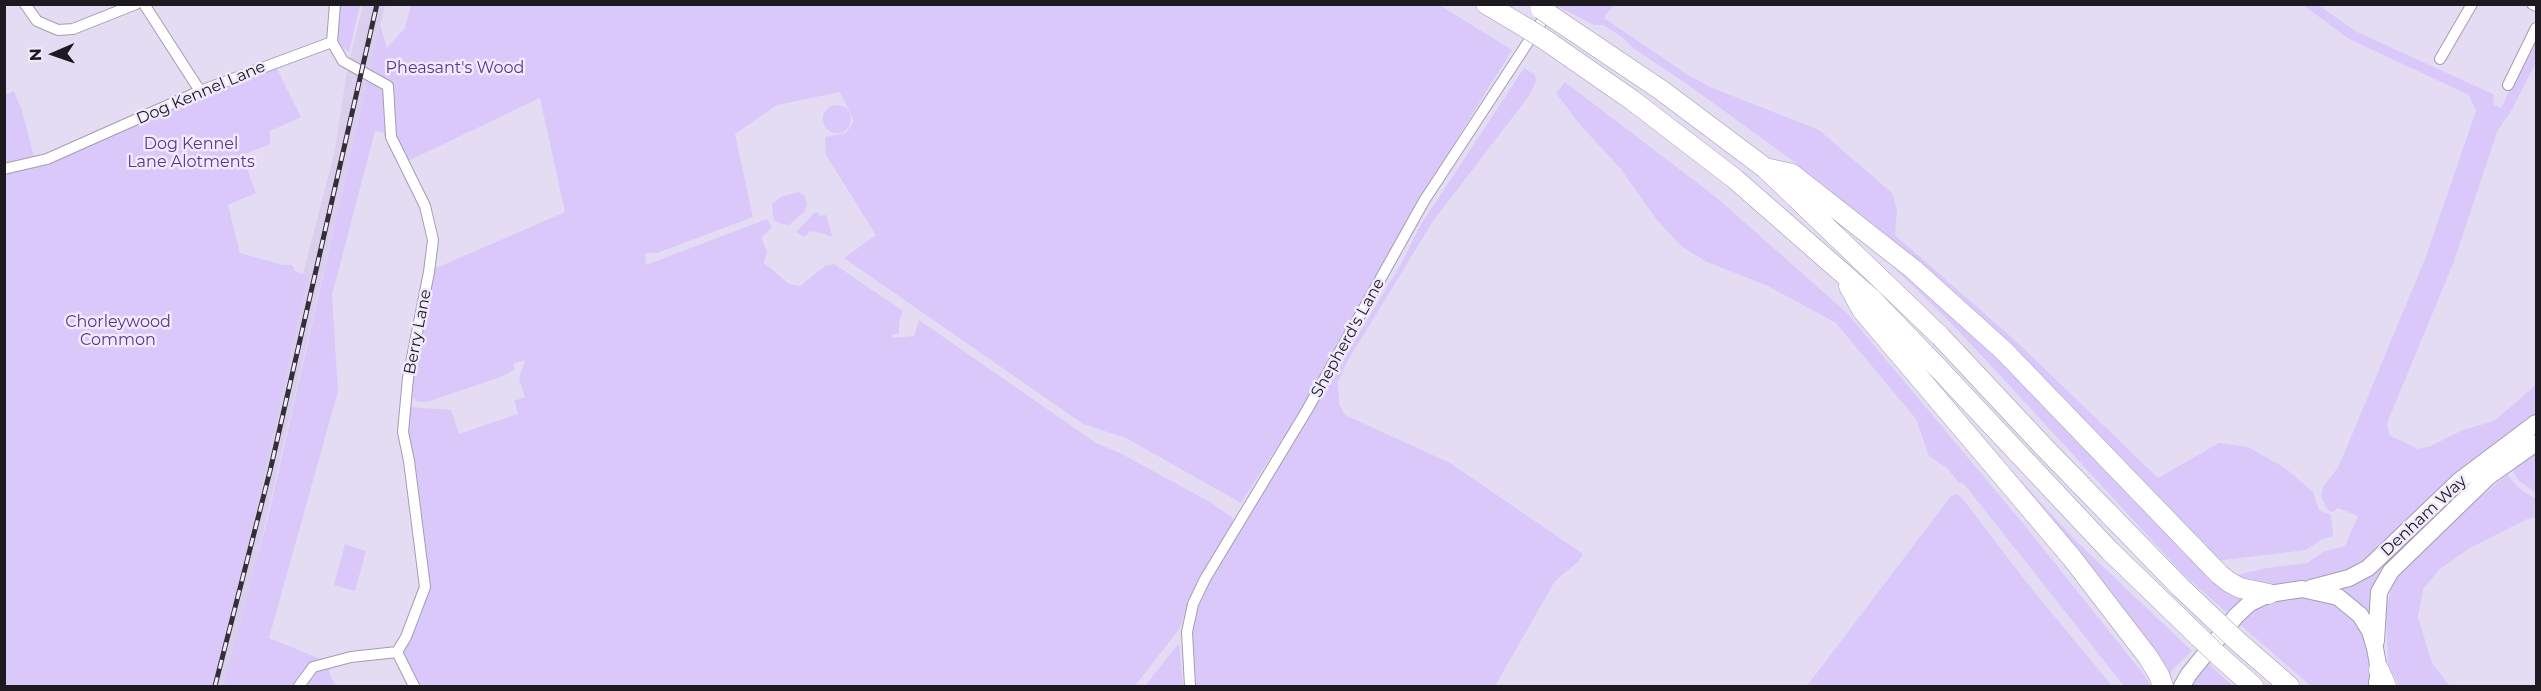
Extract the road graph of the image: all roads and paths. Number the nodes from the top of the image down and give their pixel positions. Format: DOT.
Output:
graph roads {
  1 [pos="25,4"];
  2 [pos="136,4"];
  3 [pos="144,4"];
  4 [pos="335,4"];
  5 [pos="1486,4"];
  6 [pos="2472,4"];
  7 [pos="1546,10"];
  8 [pos="2536,28"];
  9 [pos="332,42"];
  10 [pos="2444,57"];
  11 [pos="2508,85"];
  12 [pos="200,91"];
  13 [pos="1765,168"];
  14 [pos="4,169"];
  15 [pos="1842,273"];
  16 [pos="2536,423"];
  17 [pos="2536,443"];
  18 [pos="2515,448"];
  19 [pos="2484,470"];
  20 [pos="2302,589"];
  21 [pos="2269,594"];
  22 [pos="2375,648"];
  23 [pos="397,652"];
  24 [pos="2381,681"];
  25 [pos="299,687"];
  26 [pos="414,687"];
  27 [pos="1190,687"];
  28 [pos="2163,687"];
  29 [pos="2182,687"];
  30 [pos="2253,687"];
  31 [pos="2289,687"];
  1 -- 2 [label="street"];
  3 -- 12 [label="street"];
  4 -- 9 [label="street"];
  5 -- 15 [label="highway"];
  6 -- 10 [label="street"];
  7 -- 13 [label="highway"];
  7 -- 27 [label="street, Shepherd's Lane"];
  8 -- 11 [label="street"];
  9 -- 12 [label="street, Dog Kennel Lane"];
  9 -- 23 [label="street, Berry Lane"];
  12 -- 14 [label="street, Dog Kennel Lane"];
  13 -- 21 [label="highway"];
  13 -- 31 [label="highway, bridge"];
  15 -- 28 [label="highway"];
  15 -- 30 [label="highway, bridge"];
  16 -- 18 [label="main road, Denham Way"];
  17 -- 18 [label="main road, Denham Way"];
  18 -- 19 [label="main road, Denham Way"];
  19 -- 20 [label="main road, Denham Way"];
  19 -- 22 [label="main road, Denham Way"];
  20 -- 21 [label="main road, Denham Way"];
  20 -- 22 [label="main road"];
  21 -- 29 [label="main road"];
  22 -- 24 [label="main road"];
  23 -- 25 [label="street"];
  23 -- 26 [label="street"];
}
